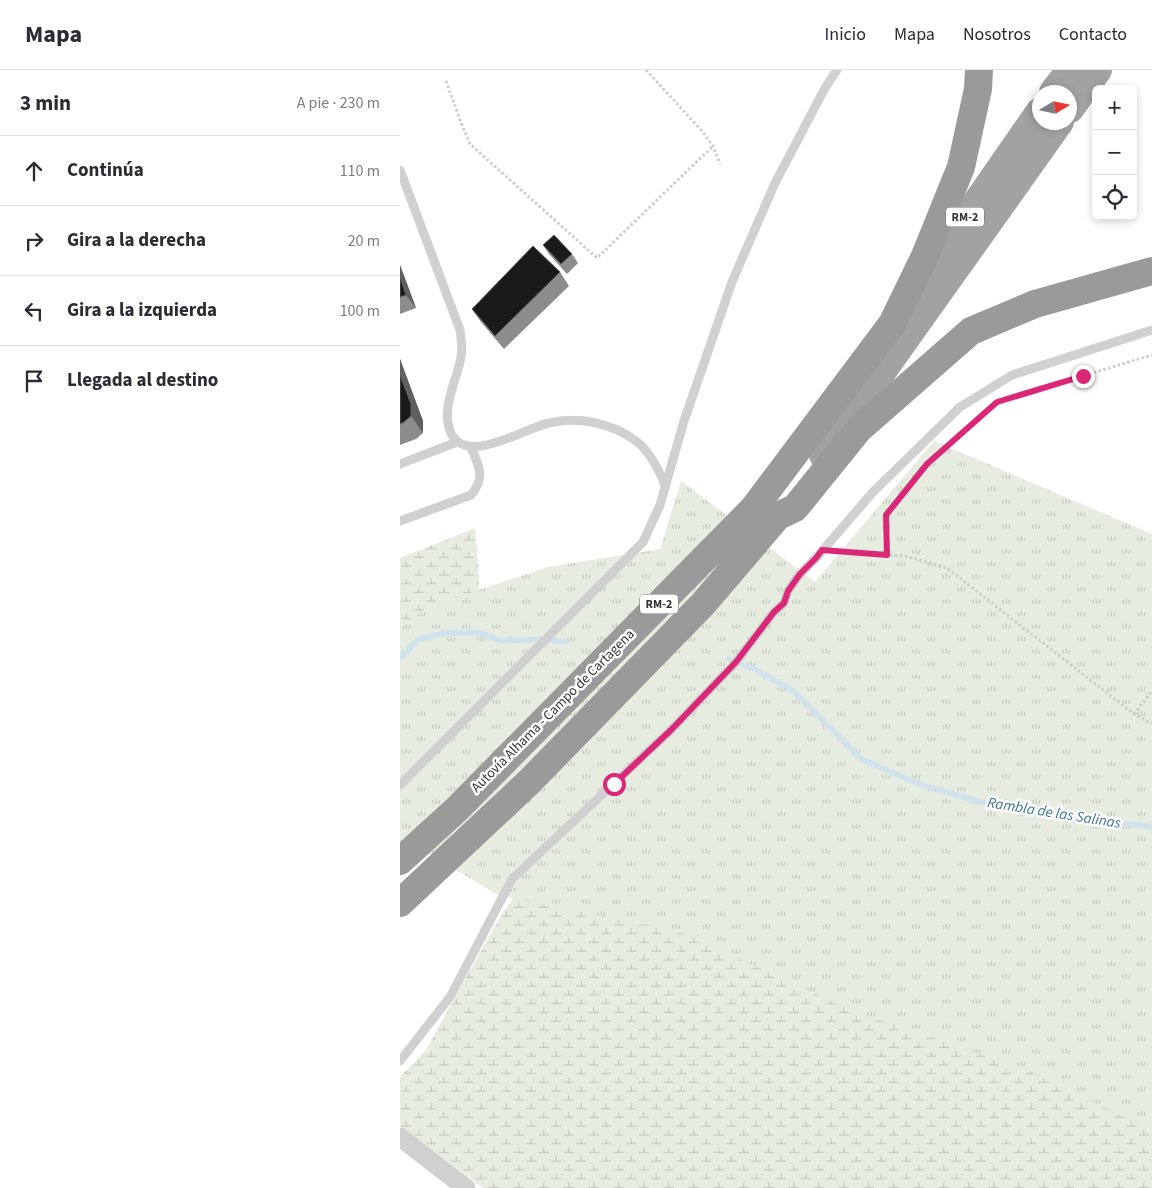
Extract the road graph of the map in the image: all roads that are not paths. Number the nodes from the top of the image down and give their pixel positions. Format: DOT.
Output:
graph roads {
  1 [pos="837,70"];
  2 [pos="979,70"];
  3 [pos="1070,70"];
  4 [pos="1098,70"];
  5 [pos="1058,85"];
  6 [pos="1077,99"];
  7 [pos="1032,123"];
  8 [pos="1054,130"];
  9 [pos="400,170"];
  10 [pos="1152,271"];
  11 [pos="892,324"];
  12 [pos="1152,330"];
  13 [pos="457,442"];
  14 [pos="471,447"];
  15 [pos="400,464"];
  16 [pos="665,485"];
  17 [pos="778,516"];
  18 [pos="400,521"];
  19 [pos="400,785"];
  20 [pos="400,862"];
  21 [pos="400,903"];
  22 [pos="400,1061"];
  23 [pos="400,1137"];
  24 [pos="466,1188"];
  1 -- 16 [label="lane"];
  2 -- 11 [label="highway, Autovía Alhama - Campo de Cartagena"];
  3 -- 5 [label="highway"];
  4 -- 6 [label="highway"];
  7 -- 11 [label="highway, RM-2"];
  8 -- 17 [label="highway, RM-2"];
  9 -- 13 [label="lane"];
  10 -- 17 [label="highway"];
  11 -- 20 [label="highway, Autovía Alhama - Campo de Cartagena / RM-2"];
  12 -- 22 [label="lane"];
  13 -- 14 [label="lane"];
  13 -- 15 [label="lane"];
  14 -- 16 [label="lane"];
  14 -- 18 [label="lane"];
  16 -- 19 [label="lane"];
  17 -- 21 [label="highway, RM-2"];
  23 -- 24 [label="street"];
}
